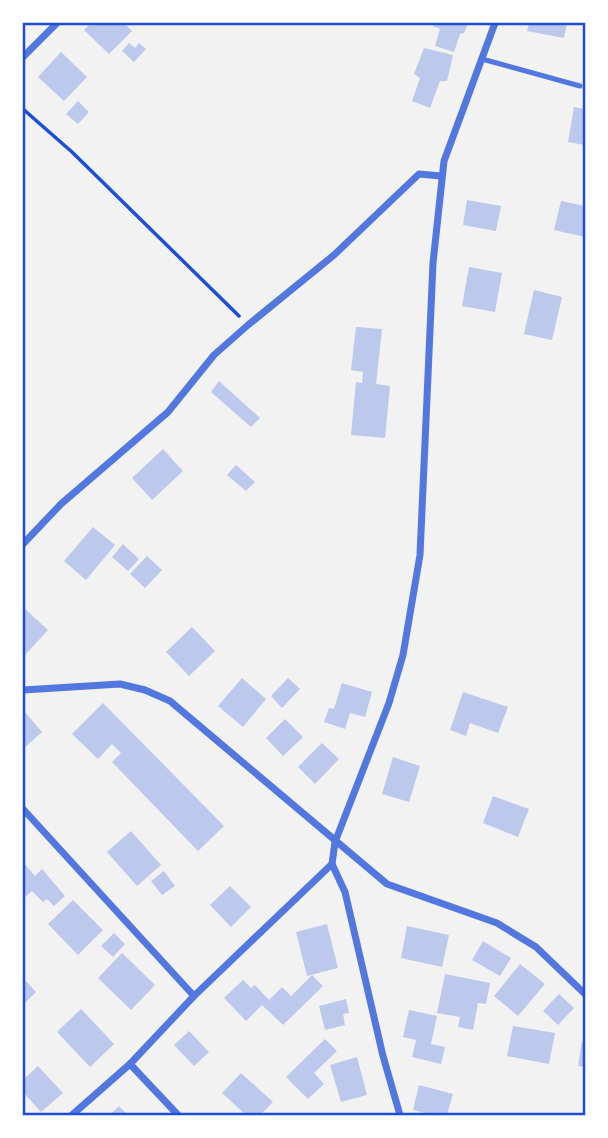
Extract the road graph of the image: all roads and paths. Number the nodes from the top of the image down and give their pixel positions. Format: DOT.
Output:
graph roads {
  1 [pos="57,23"];
  2 [pos="495,23"];
  3 [pos="23,57"];
  4 [pos="482,59"];
  5 [pos="580,86"];
  6 [pos="23,109"];
  7 [pos="441,176"];
  8 [pos="248,325"];
  9 [pos="23,544"];
  10 [pos="23,690"];
  11 [pos="23,809"];
  12 [pos="335,842"];
  13 [pos="331,864"];
  14 [pos="585,994"];
  15 [pos="194,996"];
  16 [pos="130,1064"];
  17 [pos="72,1115"];
  18 [pos="178,1115"];
  19 [pos="400,1115"];
  1 -- 3 [label="street"];
  2 -- 4 [label="street"];
  4 -- 5 [label="lane"];
  4 -- 7 [label="street"];
  6 -- 8 [label="path"];
  7 -- 8 [label="street"];
  7 -- 12 [label="street"];
  8 -- 9 [label="street"];
  10 -- 12 [label="street"];
  11 -- 15 [label="street"];
  12 -- 13 [label="street"];
  12 -- 14 [label="street"];
  13 -- 15 [label="street"];
  13 -- 19 [label="street"];
  15 -- 16 [label="street"];
  16 -- 17 [label="street"];
  16 -- 18 [label="street"];
}
